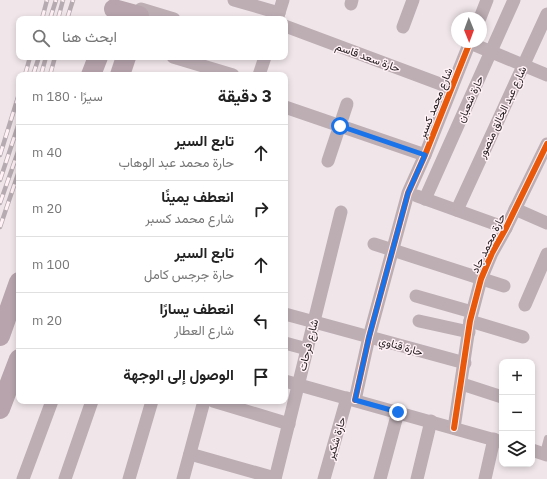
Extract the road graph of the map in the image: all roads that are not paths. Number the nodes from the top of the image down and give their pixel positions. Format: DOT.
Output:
graph roads {
  1 [pos="234,0"];
  2 [pos="283,0"];
  3 [pos="413,0"];
  4 [pos="514,0"];
  5 [pos="483,1"];
  6 [pos="114,9"];
  7 [pos="140,11"];
  8 [pos="481,12"];
  9 [pos="547,14"];
  10 [pos="161,16"];
  11 [pos="278,16"];
  12 [pos="288,27"];
  13 [pos="403,27"];
  14 [pos="468,48"];
  15 [pos="483,48"];
  16 [pos="491,52"];
  17 [pos="97,60"];
  18 [pos="125,60"];
  19 [pos="182,60"];
  20 [pos="264,60"];
  21 [pos="523,65"];
  22 [pos="92,72"];
  23 [pos="121,72"];
  24 [pos="223,72"];
  25 [pos="260,72"];
  26 [pos="547,75"];
  27 [pos="451,88"];
  28 [pos="347,104"];
  29 [pos="288,108"];
  30 [pos="340,126"];
  31 [pos="547,144"];
  32 [pos="425,155"];
  33 [pos="328,160"];
  34 [pos="408,193"];
  35 [pos="425,199"];
  36 [pos="515,209"];
  37 [pos="457,210"];
  38 [pos="341,212"];
  39 [pos="547,223"];
  40 [pos="506,228"];
  41 [pos="374,244"];
  42 [pos="392,250"];
  43 [pos="547,254"];
  44 [pos="481,279"];
  45 [pos="504,286"];
  46 [pos="16,291"];
  47 [pos="416,296"];
  48 [pos="525,305"];
  49 [pos="288,315"];
  50 [pos="420,321"];
  51 [pos="314,322"];
  52 [pos="470,322"];
  53 [pos="0,336"];
  54 [pos="369,337"];
  55 [pos="523,337"];
  56 [pos="288,344"];
  57 [pos="307,349"];
  58 [pos="465,364"];
  59 [pos="16,367"];
  60 [pos="288,382"];
  61 [pos="462,384"];
  62 [pos="299,385"];
  63 [pos="499,396"];
  64 [pos="351,399"];
  65 [pos="51,404"];
  66 [pos="91,404"];
  67 [pos="151,404"];
  68 [pos="203,404"];
  69 [pos="223,404"];
  70 [pos="0,409"];
  71 [pos="398,412"];
  72 [pos="431,421"];
  73 [pos="289,424"];
  74 [pos="454,428"];
  75 [pos="547,438"];
  76 [pos="498,440"];
  77 [pos="541,453"];
  78 [pos="190,454"];
  79 [pos="275,478"];
  80 [pos="23,479"];
  81 [pos="65,479"];
  82 [pos="129,479"];
  83 [pos="183,479"];
  84 [pos="324,479"];
  85 [pos="380,479"];
  86 [pos="417,479"];
  87 [pos="485,479"];
  1 -- 11 [label="street"];
  2 -- 11 [label="street"];
  3 -- 13 [label="street"];
  4 -- 16 [label="street, حارة شعبان"];
  5 -- 8 [label="street"];
  6 -- 7 [label="main road"];
  7 -- 10 [label="street"];
  9 -- 21 [label="street, شارع عبد الخالق منصور"];
  12 -- 27 [label="street, حارة سعد قاسم"];
  14 -- 27 [label="street, شارع محمد كسبر"];
  15 -- 16 [label="street"];
  16 -- 21 [label="street"];
  16 -- 35 [label="street, حارة شعبان"];
  17 -- 22 [label="main road"];
  18 -- 23 [label="main road"];
  19 -- 24 [label="street"];
  20 -- 25 [label="street"];
  21 -- 26 [label="street"];
  21 -- 37 [label="street, شارع عبد الخالق منصور"];
  27 -- 32 [label="street, شارع محمد كسبر"];
  28 -- 30 [label="street"];
  29 -- 30 [label="street"];
  30 -- 32 [label="street"];
  30 -- 33 [label="street"];
  31 -- 36 [label="street, حارة محمد جاد"];
  32 -- 34 [label="street, شارع محمد كسبر"];
  34 -- 35 [label="street"];
  34 -- 42 [label="street, شارع محمد كسبر"];
  35 -- 37 [label="street"];
  36 -- 39 [label="street"];
  36 -- 40 [label="street, حارة محمد جاد"];
  37 -- 40 [label="street"];
  38 -- 51 [label="street, شارع فرحات"];
  40 -- 44 [label="street, حارة محمد جاد"];
  41 -- 42 [label="street"];
  42 -- 44 [label="street"];
  42 -- 54 [label="street, شارع محمد كسبر"];
  43 -- 48 [label="street"];
  44 -- 45 [label="street"];
  44 -- 52 [label="street, حارة محمد جاد"];
  46 -- 53 [label="main road"];
  47 -- 52 [label="street"];
  49 -- 51 [label="street, حارة قناوي"];
  50 -- 52 [label="street"];
  51 -- 54 [label="street, حارة قناوي"];
  51 -- 57 [label="street, شارع فرحات"];
  52 -- 55 [label="street"];
  52 -- 58 [label="street, حارة محمد جاد"];
  54 -- 58 [label="street, حارة قناوي"];
  54 -- 64 [label="street, حارة شكير"];
  56 -- 57 [label="street"];
  57 -- 62 [label="street, شارع فرحات"];
  58 -- 61 [label="street, حارة محمد جاد"];
  59 -- 70 [label="main road"];
  60 -- 62 [label="street"];
  61 -- 63 [label="street"];
  61 -- 74 [label="street, حارة محمد جاد"];
  62 -- 64 [label="street"];
  62 -- 73 [label="street, شارع فرحات"];
  64 -- 71 [label="street"];
  64 -- 84 [label="street, حارة شكير"];
  65 -- 80 [label="street"];
  66 -- 81 [label="street"];
  67 -- 82 [label="street"];
  68 -- 78 [label="street"];
  69 -- 73 [label="street"];
  71 -- 72 [label="street"];
  71 -- 85 [label="street"];
  72 -- 74 [label="street"];
  72 -- 86 [label="street"];
  73 -- 79 [label="street, شارع فرحات"];
  74 -- 76 [label="street"];
  75 -- 77 [label="lane"];
  76 -- 87 [label="street"];
  78 -- 79 [label="street"];
  78 -- 83 [label="street"];
}
